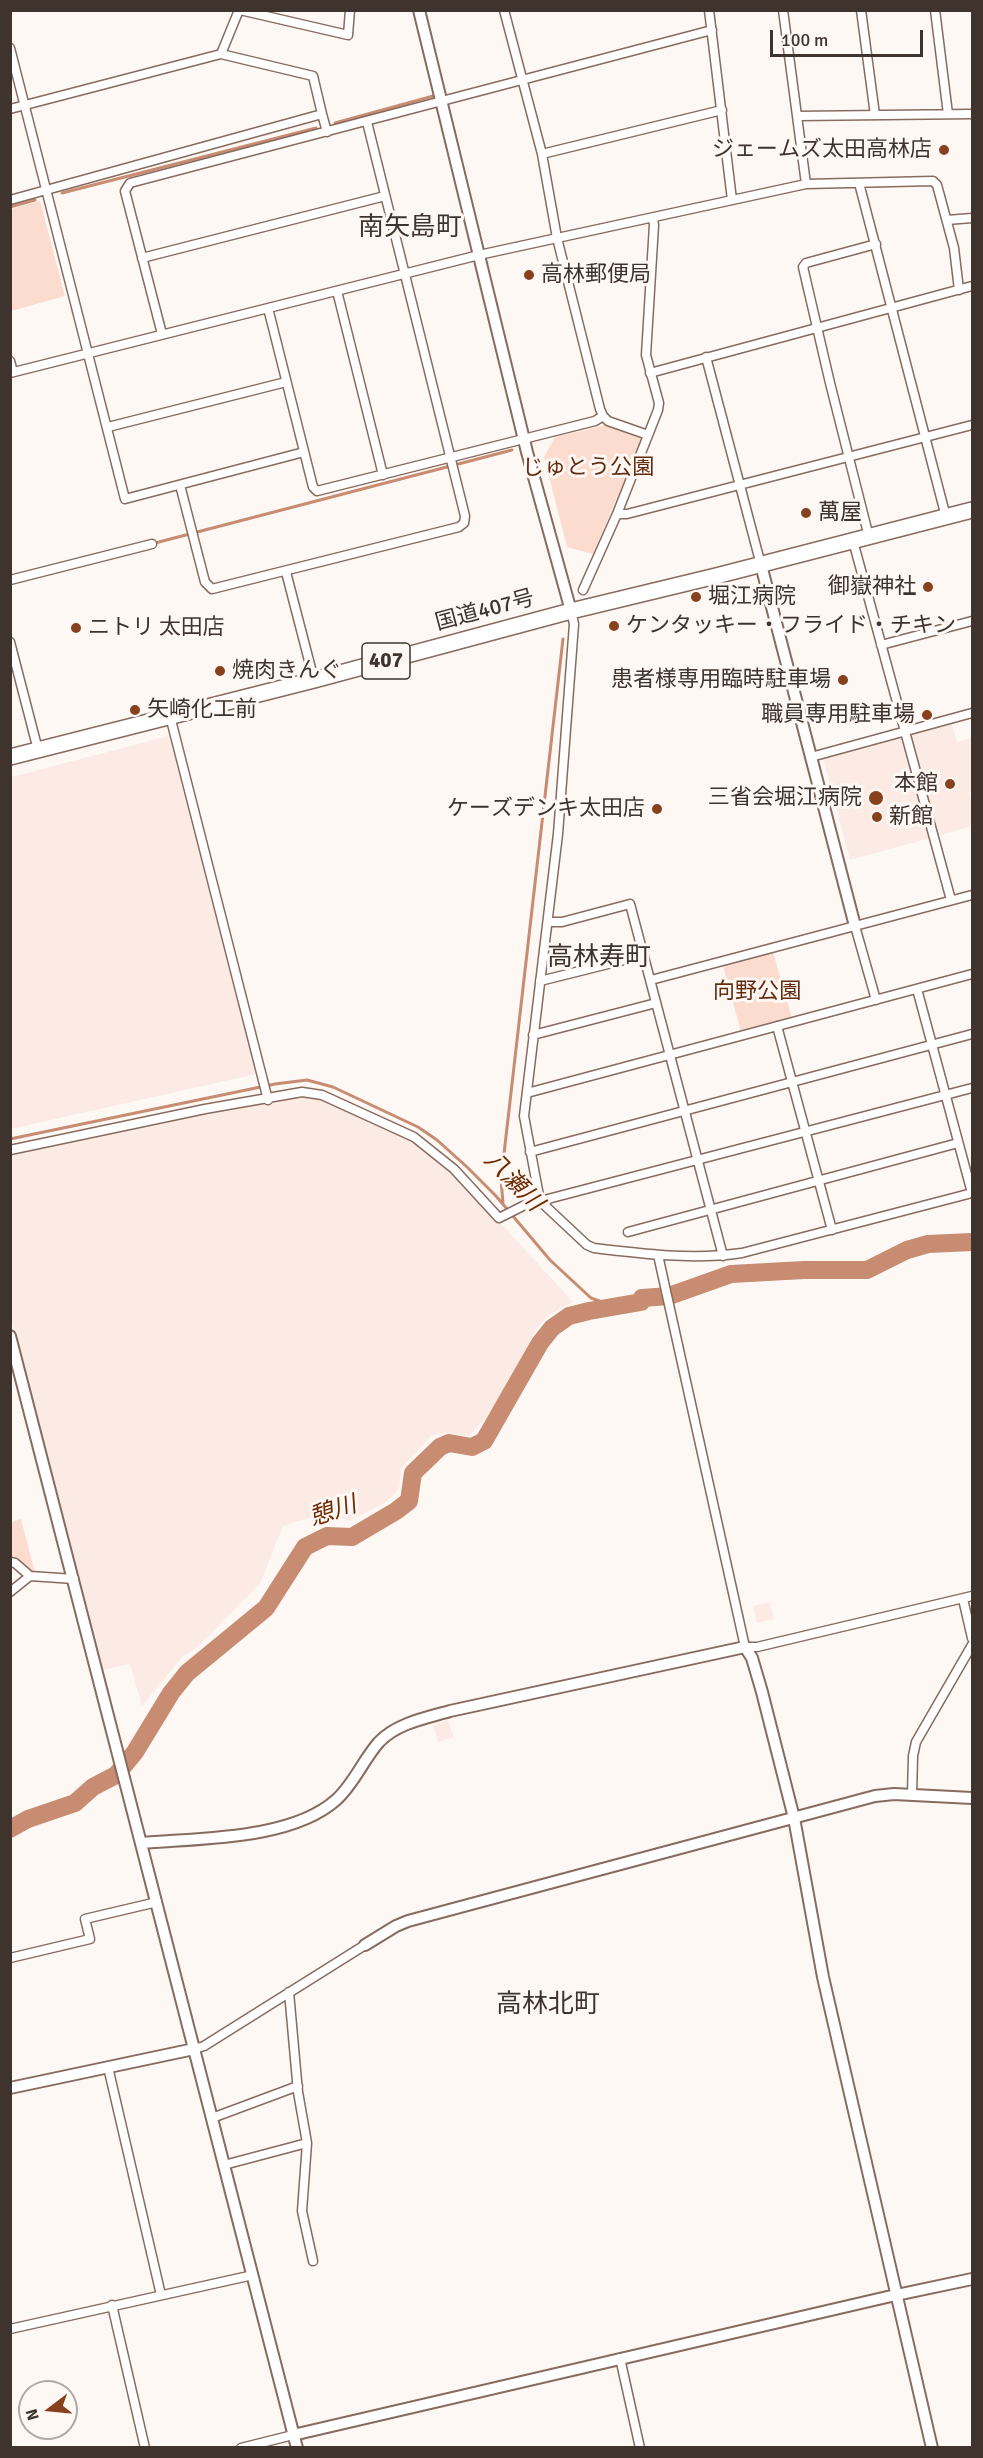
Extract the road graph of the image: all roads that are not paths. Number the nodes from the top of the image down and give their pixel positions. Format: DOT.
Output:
graph roads {
  1 [pos="240,10"];
  2 [pos="350,10"];
  3 [pos="419,10"];
  4 [pos="504,10"];
  5 [pos="709,10"];
  6 [pos="783,10"];
  7 [pos="861,10"];
  8 [pos="935,10"];
  9 [pos="712,30"];
  10 [pos="10,48"];
  11 [pos="221,54"];
  12 [pos="522,80"];
  13 [pos="442,102"];
  14 [pos="25,106"];
  15 [pos="10,109"];
  16 [pos="722,110"];
  17 [pos="322,114"];
  18 [pos="948,114"];
  19 [pos="972,114"];
  20 [pos="874,115"];
  21 [pos="797,116"];
  22 [pos="367,122"];
  23 [pos="327,132"];
  24 [pos="542,154"];
  25 [pos="859,183"];
  26 [pos="806,184"];
  27 [pos="47,190"];
  28 [pos="386,196"];
  29 [pos="10,200"];
  30 [pos="732,200"];
  31 [pos="653,218"];
  32 [pos="972,218"];
  33 [pos="947,220"];
  34 [pos="557,238"];
  35 [pos="876,244"];
  36 [pos="479,255"];
  37 [pos="142,258"];
  38 [pos="405,273"];
  39 [pos="972,286"];
  40 [pos="958,290"];
  41 [pos="337,291"];
  42 [pos="891,307"];
  43 [pos="268,308"];
  44 [pos="816,327"];
  45 [pos="162,334"];
  46 [pos="88,354"];
  47 [pos="706,357"];
  48 [pos="10,361"];
  49 [pos="12,373"];
  50 [pos="650,373"];
  51 [pos="286,382"];
  52 [pos="603,416"];
  53 [pos="972,425"];
  54 [pos="108,427"];
  55 [pos="648,435"];
  56 [pos="925,437"];
  57 [pos="524,438"];
  58 [pos="304,452"];
  59 [pos="848,457"];
  60 [pos="451,458"];
  61 [pos="383,475"];
  62 [pos="180,484"];
  63 [pos="741,485"];
  64 [pos="972,510"];
  65 [pos="617,514"];
  66 [pos="946,517"];
  67 [pos="869,537"];
  68 [pos="853,541"];
  69 [pos="152,544"];
  70 [pos="761,565"];
  71 [pos="286,572"];
  72 [pos="10,580"];
  73 [pos="583,590"];
  74 [pos="571,611"];
  75 [pos="972,622"];
  76 [pos="10,642"];
  77 [pos="881,645"];
  78 [pos="314,681"];
  79 [pos="972,713"];
  80 [pos="170,716"];
  81 [pos="904,732"];
  82 [pos="38,750"];
  83 [pos="10,757"];
  84 [pos="811,757"];
  85 [pos="972,895"];
  86 [pos="951,900"];
  87 [pos="548,922"];
  88 [pos="855,926"];
  89 [pos="644,955"];
  90 [pos="972,974"];
  91 [pos="651,980"];
  92 [pos="540,981"];
  93 [pos="917,989"];
  94 [pos="876,1000"];
  95 [pos="656,1003"];
  96 [pos="777,1026"];
  97 [pos="972,1034"];
  98 [pos="533,1035"];
  99 [pos="932,1044"];
  100 [pos="670,1054"];
  101 [pos="792,1082"];
  102 [pos="972,1088"];
  103 [pos="527,1093"];
  104 [pos="946,1095"];
  105 [pos="268,1097"];
  106 [pos="685,1110"];
  107 [pos="806,1132"];
  108 [pos="958,1143"];
  109 [pos="10,1150"];
  110 [pos="530,1152"];
  111 [pos="698,1160"];
  112 [pos="819,1180"];
  113 [pos="972,1193"];
  114 [pos="540,1201"];
  115 [pos="711,1209"];
  116 [pos="832,1230"];
  117 [pos="628,1232"];
  118 [pos="658,1255"];
  119 [pos="723,1256"];
  120 [pos="10,1336"];
  121 [pos="10,1562"];
  122 [pos="30,1576"];
  123 [pos="74,1579"];
  124 [pos="10,1592"];
  125 [pos="972,1596"];
  126 [pos="963,1599"];
  127 [pos="972,1638"];
  128 [pos="972,1645"];
  129 [pos="745,1647"];
  130 [pos="912,1794"];
  131 [pos="972,1798"];
  132 [pos="794,1818"];
  133 [pos="142,1843"];
  134 [pos="157,1902"];
  135 [pos="365,1945"];
  136 [pos="10,1958"];
  137 [pos="290,1992"];
  138 [pos="194,2049"];
  139 [pos="108,2067"];
  140 [pos="298,2086"];
  141 [pos="10,2088"];
  142 [pos="212,2118"];
  143 [pos="307,2143"];
  144 [pos="225,2165"];
  145 [pos="314,2261"];
  146 [pos="253,2275"];
  147 [pos="972,2279"];
  148 [pos="161,2295"];
  149 [pos="897,2295"];
  150 [pos="112,2305"];
  151 [pos="10,2330"];
  152 [pos="620,2358"];
  153 [pos="293,2435"];
  154 [pos="145,2448"];
  155 [pos="241,2448"];
  156 [pos="297,2448"];
  157 [pos="640,2448"];
  158 [pos="932,2448"];
  1 -- 2 [label="street"];
  1 -- 11 [label="street"];
  3 -- 13 [label="street"];
  4 -- 12 [label="street"];
  5 -- 9 [label="street"];
  6 -- 21 [label="street"];
  7 -- 20 [label="street"];
  8 -- 18 [label="street"];
  9 -- 12 [label="street"];
  9 -- 16 [label="street"];
  10 -- 14 [label="street"];
  11 -- 14 [label="street"];
  11 -- 17 [label="street"];
  12 -- 13 [label="street"];
  12 -- 24 [label="street"];
  13 -- 22 [label="street"];
  13 -- 36 [label="street"];
  14 -- 15 [label="street"];
  14 -- 27 [label="street"];
  16 -- 24 [label="street"];
  16 -- 30 [label="street"];
  17 -- 23 [label="street"];
  17 -- 27 [label="street"];
  18 -- 19 [label="street"];
  18 -- 20 [label="street"];
  20 -- 21 [label="street"];
  21 -- 26 [label="street"];
  22 -- 23 [label="street"];
  22 -- 28 [label="street"];
  23 -- 37 [label="street"];
  24 -- 34 [label="street"];
  25 -- 26 [label="street"];
  25 -- 33 [label="street"];
  25 -- 35 [label="street"];
  26 -- 30 [label="street"];
  27 -- 29 [label="street"];
  27 -- 46 [label="street"];
  28 -- 37 [label="street"];
  28 -- 38 [label="street"];
  30 -- 31 [label="street"];
  31 -- 34 [label="street"];
  31 -- 50 [label="street"];
  32 -- 33 [label="street"];
  33 -- 40 [label="street"];
  34 -- 36 [label="street"];
  34 -- 52 [label="street"];
  35 -- 42 [label="street"];
  35 -- 44 [label="street"];
  36 -- 38 [label="street"];
  36 -- 57 [label="street"];
  37 -- 45 [label="street"];
  38 -- 41 [label="street"];
  38 -- 60 [label="street"];
  39 -- 40 [label="street"];
  40 -- 42 [label="street"];
  41 -- 43 [label="street"];
  41 -- 61 [label="street"];
  42 -- 44 [label="street"];
  42 -- 56 [label="street"];
  43 -- 45 [label="street"];
  43 -- 51 [label="street"];
  44 -- 47 [label="street"];
  44 -- 59 [label="street"];
  45 -- 46 [label="street"];
  46 -- 49 [label="street"];
  46 -- 54 [label="street"];
  47 -- 50 [label="street"];
  47 -- 63 [label="street"];
  48 -- 49 [label="street"];
  50 -- 55 [label="street"];
  51 -- 54 [label="street"];
  51 -- 58 [label="street"];
  52 -- 55 [label="street"];
  52 -- 57 [label="street"];
  53 -- 56 [label="street"];
  54 -- 62 [label="street"];
  55 -- 65 [label="street"];
  56 -- 59 [label="street"];
  56 -- 66 [label="street"];
  57 -- 60 [label="street"];
  57 -- 74 [label="street"];
  58 -- 61 [label="street"];
  58 -- 62 [label="street"];
  59 -- 63 [label="street"];
  59 -- 67 [label="street"];
  60 -- 61 [label="street"];
  60 -- 71 [label="street"];
  62 -- 71 [label="street"];
  63 -- 65 [label="street"];
  63 -- 70 [label="street"];
  64 -- 66 [label="highway, 国道407号 / 407"];
  65 -- 73 [label="street"];
  66 -- 67 [label="highway, 国道407号 / 407"];
  67 -- 68 [label="highway, 国道407号 / 407"];
  68 -- 70 [label="highway, 国道407号 / 407"];
  68 -- 77 [label="street"];
  69 -- 72 [label="street"];
  70 -- 74 [label="highway, 国道407号 / 407"];
  70 -- 84 [label="street"];
  71 -- 78 [label="street"];
  74 -- 78 [label="highway, 国道407号 / 407"];
  74 -- 87 [label="street"];
  75 -- 77 [label="street"];
  76 -- 82 [label="street"];
  77 -- 81 [label="street"];
  78 -- 80 [label="highway, 国道407号 / 407"];
  79 -- 81 [label="street"];
  80 -- 82 [label="highway, 国道407号 / 407"];
  80 -- 105 [label="street"];
  81 -- 84 [label="street"];
  81 -- 86 [label="street"];
  82 -- 83 [label="highway, 国道407号 / 407"];
  84 -- 88 [label="street"];
  85 -- 86 [label="street"];
  86 -- 88 [label="street"];
  87 -- 89 [label="street"];
  87 -- 92 [label="street"];
  88 -- 91 [label="street"];
  88 -- 94 [label="street"];
  89 -- 91 [label="street"];
  89 -- 92 [label="street"];
  90 -- 93 [label="street"];
  91 -- 95 [label="street"];
  92 -- 98 [label="street"];
  93 -- 94 [label="street"];
  93 -- 99 [label="street"];
  94 -- 96 [label="street"];
  95 -- 98 [label="street"];
  95 -- 100 [label="street"];
  96 -- 100 [label="street"];
  96 -- 101 [label="street"];
  97 -- 99 [label="street"];
  98 -- 103 [label="street"];
  99 -- 101 [label="street"];
  99 -- 104 [label="street"];
  100 -- 103 [label="street"];
  100 -- 106 [label="street"];
  101 -- 106 [label="street"];
  101 -- 107 [label="street"];
  102 -- 104 [label="street"];
  103 -- 110 [label="street"];
  104 -- 107 [label="street"];
  104 -- 108 [label="street"];
  105 -- 109 [label="street"];
  105 -- 114 [label="street"];
  106 -- 110 [label="street"];
  106 -- 111 [label="street"];
  107 -- 111 [label="street"];
  107 -- 112 [label="street"];
  108 -- 112 [label="street"];
  108 -- 113 [label="street"];
  110 -- 114 [label="street"];
  111 -- 114 [label="street"];
  111 -- 115 [label="street"];
  112 -- 115 [label="street"];
  112 -- 116 [label="street"];
  113 -- 116 [label="street"];
  114 -- 118 [label="street"];
  115 -- 117 [label="street"];
  115 -- 119 [label="street"];
  116 -- 119 [label="street"];
  118 -- 119 [label="street"];
  118 -- 129 [label="street"];
  120 -- 123 [label="street"];
  121 -- 122 [label="street"];
  122 -- 123 [label="street"];
  122 -- 124 [label="street"];
  123 -- 133 [label="street"];
  125 -- 126 [label="street"];
  126 -- 127 [label="street"];
  126 -- 129 [label="street"];
  128 -- 130 [label="street"];
  129 -- 132 [label="street"];
  129 -- 133 [label="street"];
  130 -- 131 [label="street"];
  130 -- 132 [label="street"];
  132 -- 135 [label="street"];
  132 -- 149 [label="street"];
  133 -- 134 [label="street"];
  134 -- 136 [label="street"];
  134 -- 138 [label="street"];
  135 -- 137 [label="street"];
  137 -- 138 [label="street"];
  137 -- 140 [label="street"];
  138 -- 139 [label="street"];
  138 -- 142 [label="street"];
  139 -- 141 [label="street"];
  139 -- 148 [label="street"];
  140 -- 142 [label="street"];
  140 -- 143 [label="street"];
  142 -- 144 [label="street"];
  143 -- 144 [label="street"];
  143 -- 145 [label="street"];
  144 -- 146 [label="street"];
  146 -- 148 [label="street"];
  146 -- 153 [label="street"];
  147 -- 149 [label="street"];
  148 -- 150 [label="street"];
  149 -- 152 [label="street"];
  149 -- 158 [label="street"];
  150 -- 151 [label="street"];
  150 -- 154 [label="street"];
  152 -- 153 [label="street"];
  152 -- 157 [label="street"];
  153 -- 155 [label="street"];
  153 -- 156 [label="street"];
}
